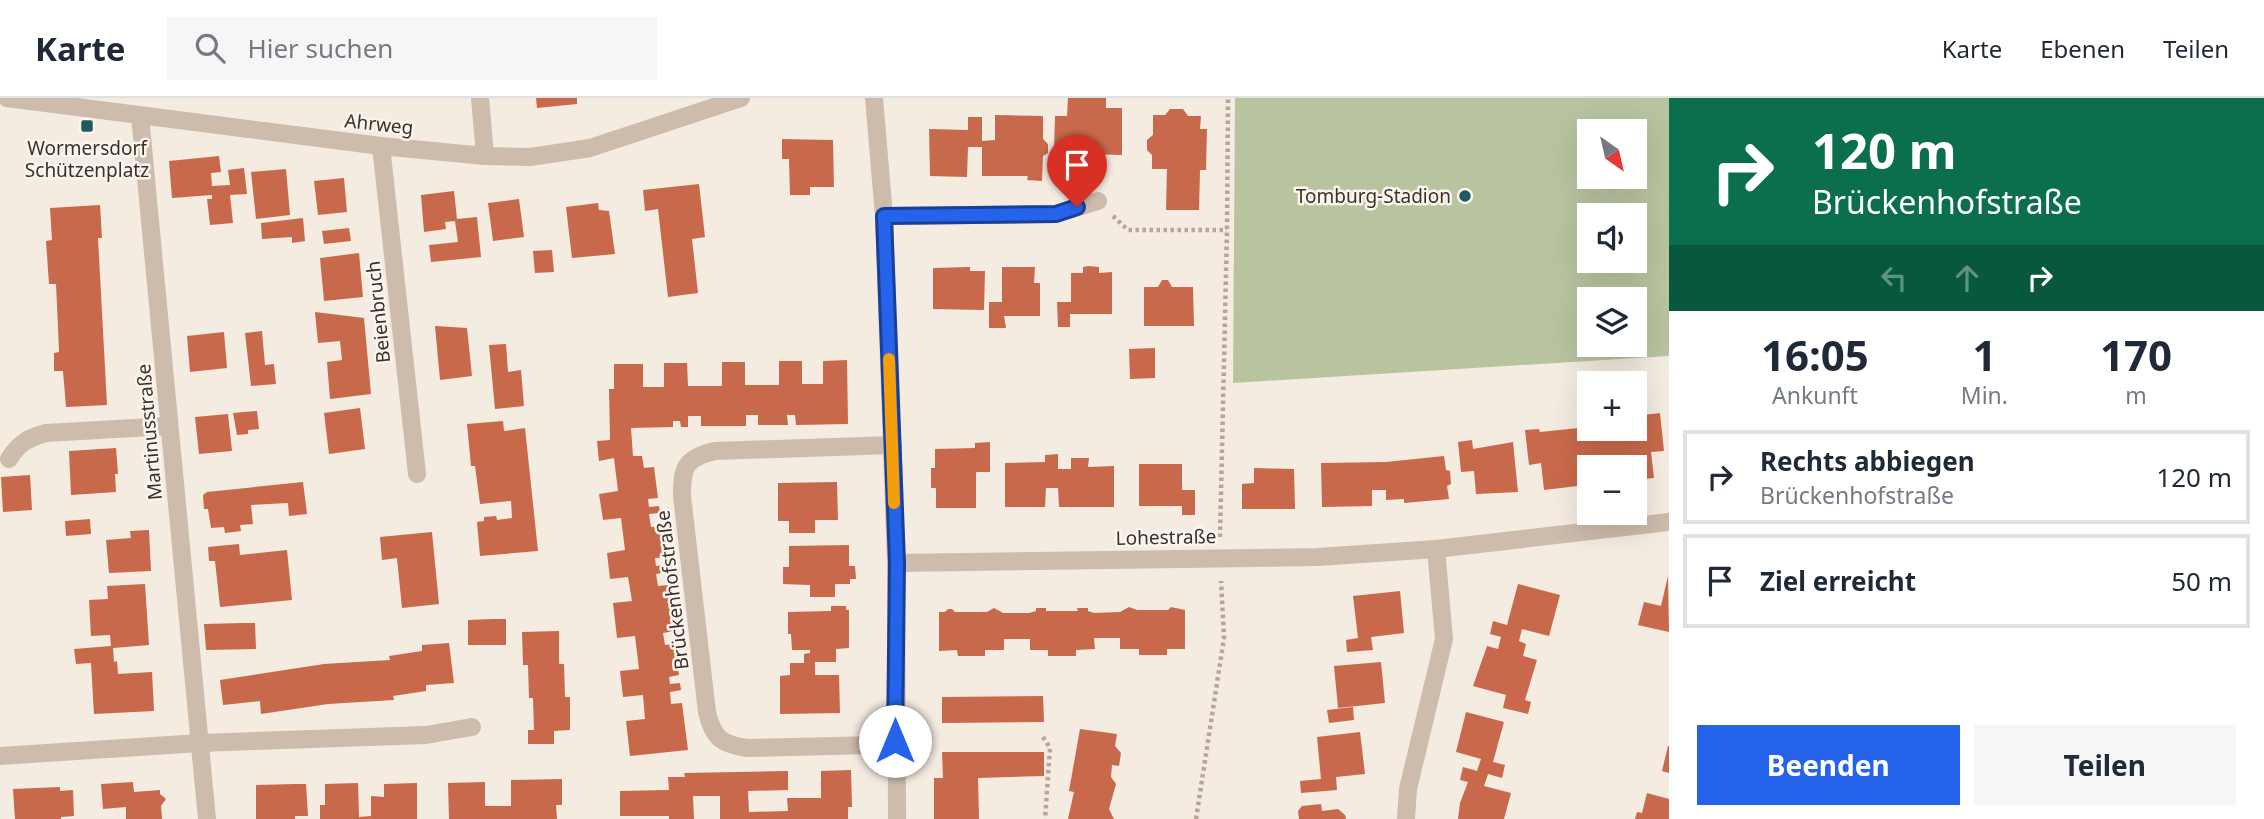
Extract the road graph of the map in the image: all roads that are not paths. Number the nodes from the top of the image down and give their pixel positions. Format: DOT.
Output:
graph roads {
  1 [pos="7,98"];
  2 [pos="480,98"];
  3 [pos="741,98"];
  4 [pos="874,98"];
  5 [pos="140,116"];
  6 [pos="381,146"];
  7 [pos="485,156"];
  8 [pos="1098,201"];
  9 [pos="884,216"];
  10 [pos="169,426"];
  11 [pos="892,445"];
  12 [pos="9,459"];
  13 [pos="416,474"];
  14 [pos="1669,522"];
  15 [pos="1436,549"];
  16 [pos="897,563"];
  17 [pos="471,727"];
  18 [pos="895,741"];
  19 [pos="200,743"];
  20 [pos="0,756"];
  21 [pos="207,819"];
  22 [pos="897,819"];
  23 [pos="1406,819"];
  1 -- 5 [label="street, Ahrweg"];
  2 -- 7 [label="street"];
  3 -- 7 [label="street, Ahrweg"];
  4 -- 9 [label="street"];
  5 -- 6 [label="street, Ahrweg"];
  5 -- 10 [label="street, Martinusstraße"];
  6 -- 7 [label="street, Ahrweg"];
  6 -- 13 [label="street, Beienbruch"];
  8 -- 9 [label="street"];
  9 -- 11 [label="street"];
  10 -- 12 [label="street"];
  10 -- 19 [label="street, Martinusstraße"];
  11 -- 16 [label="street"];
  11 -- 18 [label="street, Brückenhofstraße"];
  14 -- 15 [label="street, Lohestraße"];
  15 -- 16 [label="street, Lohestraße"];
  15 -- 23 [label="street"];
  16 -- 18 [label="street"];
  17 -- 19 [label="street"];
  18 -- 22 [label="street"];
  19 -- 20 [label="street"];
  19 -- 21 [label="street, Martinusstraße"];
}
